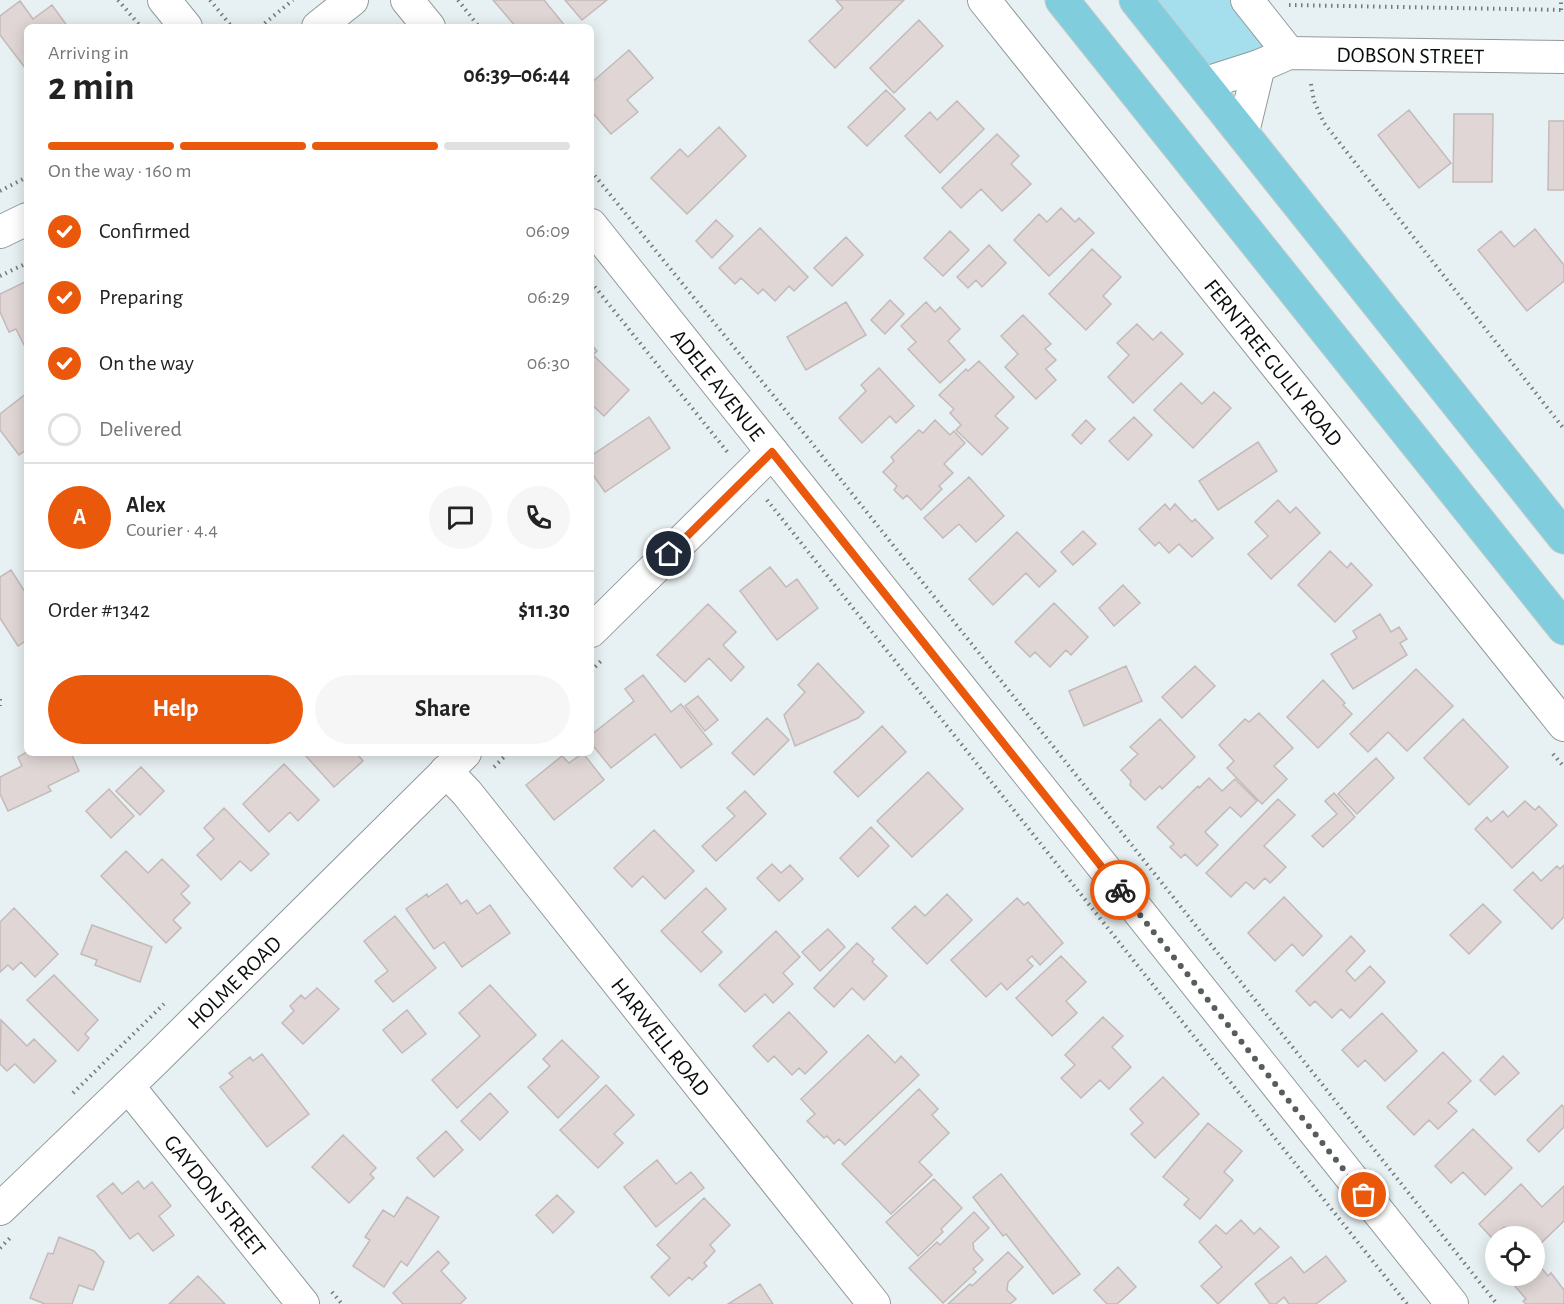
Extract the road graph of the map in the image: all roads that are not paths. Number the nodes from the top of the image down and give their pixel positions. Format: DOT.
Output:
graph roads {
  1 [pos="164,0"];
  2 [pos="352,0"];
  3 [pos="407,0"];
  4 [pos="984,0"];
  5 [pos="1062,0"];
  6 [pos="1136,0"];
  7 [pos="1247,0"];
  8 [pos="184,24"];
  9 [pos="322,24"];
  10 [pos="427,24"];
  11 [pos="1288,53"];
  12 [pos="1564,57"];
  13 [pos="1259,66"];
  14 [pos="1203,84"];
  15 [pos="1243,132"];
  16 [pos="24,220"];
  17 [pos="594,229"];
  18 [pos="0,232"];
  19 [pos="772,452"];
  20 [pos="1564,537"];
  21 [pos="594,628"];
  22 [pos="1564,628"];
  23 [pos="1564,725"];
  24 [pos="456,762"];
  25 [pos="128,1086"];
  26 [pos="8,1220"];
  27 [pos="303,1304"];
  28 [pos="874,1304"];
  29 [pos="1452,1304"];
  1 -- 8 [label="street"];
  2 -- 9 [label="street"];
  3 -- 10 [label="street"];
  4 -- 23 [label="street, FERNTREE GULLY ROAD"];
  5 -- 22 [label="main road"];
  6 -- 14 [label="main road"];
  7 -- 11 [label="street"];
  11 -- 12 [label="street, DOBSON STREET"];
  11 -- 13 [label="street, DOBSON STREET"];
  13 -- 14 [label="street, DOBSON STREET"];
  13 -- 15 [label="street"];
  14 -- 15 [label="main road"];
  15 -- 20 [label="main road"];
  16 -- 18 [label="street"];
  17 -- 19 [label="street, ADELE AVENUE"];
  19 -- 21 [label="street"];
  19 -- 29 [label="street, ADELE AVENUE"];
  24 -- 25 [label="street, HOLME ROAD"];
  24 -- 28 [label="street, HARWELL ROAD"];
  25 -- 26 [label="street, HOLME ROAD"];
  25 -- 27 [label="street, GAYDON STREET"];
}
